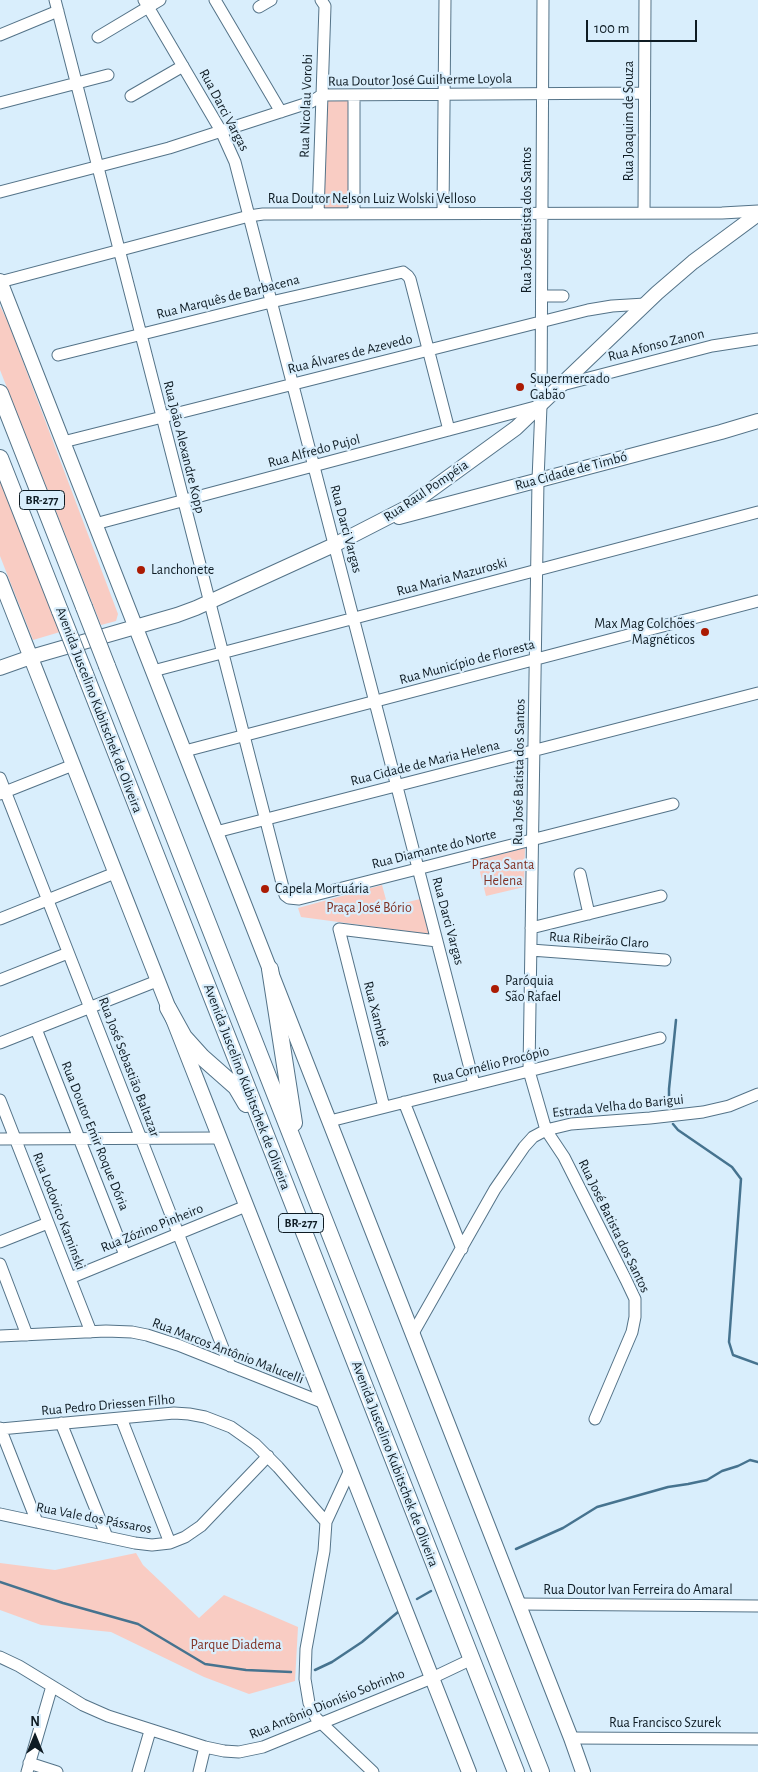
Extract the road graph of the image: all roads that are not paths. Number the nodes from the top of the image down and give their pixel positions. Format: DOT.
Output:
graph roads {
  1 [pos="160,0"];
  2 [pos="215,0"];
  3 [pos="270,0"];
  4 [pos="445,0"];
  5 [pos="543,0"];
  6 [pos="645,0"];
  7 [pos="325,2"];
  8 [pos="146,4"];
  9 [pos="56,6"];
  10 [pos="258,7"];
  11 [pos="0,34"];
  12 [pos="98,37"];
  13 [pos="183,66"];
  14 [pos="108,75"];
  15 [pos="76,83"];
  16 [pos="644,93"];
  17 [pos="444,94"];
  18 [pos="543,94"];
  19 [pos="322,95"];
  20 [pos="354,95"];
  21 [pos="131,96"];
  22 [pos="0,103"];
  23 [pos="282,112"];
  24 [pos="221,131"];
  25 [pos="98,167"];
  26 [pos="0,192"];
  27 [pos="443,213"];
  28 [pos="542,213"];
  29 [pos="644,213"];
  30 [pos="722,213"];
  31 [pos="758,213"];
  32 [pos="318,214"];
  33 [pos="354,214"];
  34 [pos="249,216"];
  35 [pos="738,228"];
  36 [pos="119,250"];
  37 [pos="0,282"];
  38 [pos="542,296"];
  39 [pos="564,296"];
  40 [pos="271,302"];
  41 [pos="645,304"];
  42 [pos="542,321"];
  43 [pos="140,334"];
  44 [pos="758,339"];
  45 [pos="428,350"];
  46 [pos="58,355"];
  47 [pos="293,384"];
  48 [pos="562,385"];
  49 [pos="0,393"];
  50 [pos="541,406"];
  51 [pos="162,417"];
  52 [pos="527,419"];
  53 [pos="758,421"];
  54 [pos="449,430"];
  55 [pos="539,440"];
  56 [pos="63,442"];
  57 [pos="0,458"];
  58 [pos="314,466"];
  59 [pos="538,480"];
  60 [pos="183,501"];
  61 [pos="425,501"];
  62 [pos="758,512"];
  63 [pos="95,524"];
  64 [pos="334,545"];
  65 [pos="537,570"];
  66 [pos="0,579"];
  67 [pos="758,601"];
  68 [pos="209,602"];
  69 [pos="353,618"];
  70 [pos="136,627"];
  71 [pos="222,653"];
  72 [pos="31,657"];
  73 [pos="535,659"];
  74 [pos="0,668"];
  75 [pos="153,671"];
  76 [pos="758,694"];
  77 [pos="375,701"];
  78 [pos="243,736"];
  79 [pos="184,751"];
  80 [pos="534,751"];
  81 [pos="73,765"];
  82 [pos="0,778"];
  83 [pos="397,786"];
  84 [pos="3,793"];
  85 [pos="673,804"];
  86 [pos="264,820"];
  87 [pos="216,832"];
  88 [pos="533,839"];
  89 [pos="418,868"];
  90 [pos="115,873"];
  91 [pos="580,874"];
  92 [pos="661,896"];
  93 [pos="289,898"];
  94 [pos="48,900"];
  95 [pos="589,914"];
  96 [pos="0,919"];
  97 [pos="531,928"];
  98 [pos="437,941"];
  99 [pos="531,950"];
  100 [pos="68,953"];
  101 [pos="665,960"];
  102 [pos="270,969"];
  103 [pos="0,980"];
  104 [pos="157,981"];
  105 [pos="90,1008"];
  106 [pos="168,1008"];
  107 [pos="36,1029"];
  108 [pos="660,1038"];
  109 [pos="0,1043"];
  110 [pos="529,1071"];
  111 [pos="474,1084"];
  112 [pos="758,1094"];
  113 [pos="0,1100"];
  114 [pos="404,1102"];
  115 [pos="384,1107"];
  116 [pos="330,1121"];
  117 [pos="560,1126"];
  118 [pos="546,1130"];
  119 [pos="219,1138"];
  120 [pos="0,1139"];
  121 [pos="15,1139"];
  122 [pos="80,1139"];
  123 [pos="141,1139"];
  124 [pos="270,1145"];
  125 [pos="564,1157"];
  126 [pos="302,1162"];
  127 [pos="246,1206"];
  128 [pos="48,1223"];
  129 [pos="178,1233"];
  130 [pos="0,1242"];
  131 [pos="462,1249"];
  132 [pos="125,1255"];
  133 [pos="0,1264"];
  134 [pos="70,1278"];
  135 [pos="91,1332"];
  136 [pos="27,1335"];
  137 [pos="412,1335"];
  138 [pos="0,1336"];
  139 [pos="230,1366"];
  140 [pos="324,1403"];
  141 [pos="121,1418"];
  142 [pos="596,1419"];
  143 [pos="61,1423"];
  144 [pos="0,1428"];
  145 [pos="268,1456"];
  146 [pos="350,1470"];
  147 [pos="0,1514"];
  148 [pos="37,1522"];
  149 [pos="326,1522"];
  150 [pos="106,1537"];
  151 [pos="170,1543"];
  152 [pos="518,1604"];
  153 [pos="758,1606"];
  154 [pos="0,1656"];
  155 [pos="472,1660"];
  156 [pos="432,1678"];
  157 [pos="52,1686"];
  158 [pos="320,1724"];
  159 [pos="150,1731"];
  160 [pos="571,1738"];
  161 [pos="758,1739"];
  162 [pos="205,1747"];
  163 [pos="28,1768"];
  164 [pos="57,1772"];
  165 [pos="138,1772"];
  166 [pos="199,1772"];
  167 [pos="373,1772"];
  168 [pos="469,1772"];
  169 [pos="516,1772"];
  170 [pos="541,1772"];
  171 [pos="583,1772"];
  1 -- 8 [label="street"];
  2 -- 23 [label="street"];
  3 -- 10 [label="street"];
  4 -- 17 [label="street"];
  5 -- 18 [label="street, Rua José Batista dos Santos"];
  6 -- 16 [label="street, Rua Joaquim de Souza"];
  7 -- 19 [label="street, Rua Nicolau Vorobi"];
  8 -- 12 [label="street"];
  8 -- 13 [label="street, Rua Darci Vargas"];
  9 -- 11 [label="street"];
  9 -- 15 [label="street, Rua João Alexandre Kopp"];
  13 -- 21 [label="street"];
  13 -- 24 [label="street, Rua Darci Vargas"];
  14 -- 15 [label="street"];
  15 -- 22 [label="street"];
  15 -- 25 [label="street, Rua João Alexandre Kopp"];
  16 -- 18 [label="street, Rua Doutor José Guilherme Loyola"];
  16 -- 29 [label="street, Rua Joaquim de Souza"];
  17 -- 18 [label="street, Rua Doutor José Guilherme Loyola"];
  17 -- 20 [label="street, Rua Doutor José Guilherme Loyola"];
  17 -- 27 [label="street"];
  18 -- 28 [label="street, Rua José Batista dos Santos"];
  19 -- 20 [label="street, Rua Doutor José Guilherme Loyola"];
  19 -- 23 [label="street, Rua Doutor José Guilherme Loyola"];
  19 -- 32 [label="street, Rua Nicolau Vorobi"];
  20 -- 33 [label="street"];
  23 -- 24 [label="street, Rua Doutor José Guilherme Loyola"];
  24 -- 25 [label="street, Rua Doutor José Guilherme Loyola"];
  24 -- 34 [label="street, Rua Darci Vargas"];
  25 -- 26 [label="street, Rua Doutor José Guilherme Loyola"];
  25 -- 36 [label="street, Rua João Alexandre Kopp"];
  27 -- 28 [label="street, Rua Doutor Nelson Luiz Wolski Velloso"];
  27 -- 33 [label="street, Rua Doutor Nelson Luiz Wolski Velloso"];
  28 -- 29 [label="street, Rua Doutor Nelson Luiz Wolski Velloso"];
  28 -- 38 [label="street, Rua José Batista dos Santos"];
  29 -- 30 [label="street, Rua Doutor Nelson Luiz Wolski Velloso"];
  30 -- 31 [label="street, Rua Doutor Nelson Luiz Wolski Velloso"];
  30 -- 35 [label="street"];
  31 -- 35 [label="main road, Rua Raul Pompéia"];
  32 -- 33 [label="street, Rua Doutor Nelson Luiz Wolski Velloso"];
  32 -- 34 [label="street, Rua Doutor Nelson Luiz Wolski Velloso"];
  34 -- 36 [label="street, Rua Doutor Nelson Luiz Wolski Velloso"];
  34 -- 40 [label="street, Rua Darci Vargas"];
  35 -- 41 [label="main road, Rua Raul Pompéia"];
  36 -- 37 [label="street, Rua Doutor Nelson Luiz Wolski Velloso"];
  36 -- 43 [label="street, Rua João Alexandre Kopp"];
  37 -- 56 [label="main road"];
  38 -- 39 [label="street"];
  38 -- 42 [label="street, Rua José Batista dos Santos"];
  40 -- 43 [label="street, Rua Marquês de Barbacena"];
  40 -- 45 [label="street, Rua Marquês de Barbacena"];
  40 -- 47 [label="street, Rua Darci Vargas"];
  41 -- 42 [label="street, Rua Álvares de Azevedo"];
  41 -- 48 [label="main road, Rua Raul Pompéia"];
  42 -- 45 [label="street, Rua Álvares de Azevedo"];
  42 -- 50 [label="street, Rua José Batista dos Santos"];
  43 -- 46 [label="street, Rua Marquês de Barbacena"];
  43 -- 51 [label="street, Rua João Alexandre Kopp"];
  44 -- 48 [label="street, Rua Afonso Zanon"];
  45 -- 47 [label="street, Rua Álvares de Azevedo"];
  45 -- 54 [label="street"];
  47 -- 51 [label="street, Rua Álvares de Azevedo"];
  47 -- 58 [label="street, Rua Darci Vargas"];
  48 -- 50 [label="main road, Rua Raul Pompéia"];
  49 -- 126 [label="highway, Avenida Juscelino Kubitschek de Oliveira / BR-277, bridge"];
  50 -- 52 [label="main road, Rua Raul Pompéia"];
  50 -- 54 [label="street, Rua Alfredo Pujol"];
  50 -- 55 [label="street, Rua José Batista dos Santos"];
  51 -- 56 [label="street, Rua Álvares de Azevedo"];
  51 -- 60 [label="street, Rua João Alexandre Kopp"];
  52 -- 55 [label="street"];
  52 -- 61 [label="main road, Rua Raul Pompéia"];
  53 -- 59 [label="main road, Rua Cidade de Timbó"];
  54 -- 58 [label="street, Rua Alfredo Pujol"];
  55 -- 59 [label="street, Rua José Batista dos Santos"];
  56 -- 63 [label="main road"];
  57 -- 124 [label="highway, Avenida Juscelino Kubitschek de Oliveira / BR-277, bridge"];
  58 -- 60 [label="street, Rua Alfredo Pujol"];
  58 -- 64 [label="street, Rua Darci Vargas"];
  59 -- 61 [label="main road, Rua Cidade de Timbó"];
  59 -- 65 [label="street, Rua José Batista dos Santos"];
  60 -- 63 [label="street, Rua Alfredo Pujol"];
  60 -- 68 [label="street, Rua João Alexandre Kopp"];
  61 -- 64 [label="main road, Rua Raul Pompéia"];
  62 -- 65 [label="street, Rua Maria Mazuroski"];
  63 -- 70 [label="main road"];
  64 -- 68 [label="main road, Rua Raul Pompéia"];
  64 -- 69 [label="street, Rua Darci Vargas"];
  65 -- 69 [label="street, Rua Maria Mazuroski"];
  65 -- 73 [label="street, Rua José Batista dos Santos"];
  66 -- 72 [label="main road"];
  67 -- 73 [label="street, Rua Município de Floresta"];
  68 -- 70 [label="main road, Rua Raul Pompéia"];
  68 -- 71 [label="street, Rua João Alexandre Kopp"];
  69 -- 71 [label="street, Rua Maria Mazuroski"];
  69 -- 77 [label="street, Rua Darci Vargas"];
  70 -- 72 [label="main road, Rua Raul Pompéia"];
  70 -- 75 [label="main road"];
  71 -- 75 [label="street, Rua Maria Mazuroski"];
  71 -- 78 [label="street, Rua João Alexandre Kopp"];
  72 -- 74 [label="main road, Rua Raul Pompéia"];
  72 -- 81 [label="main road"];
  73 -- 77 [label="street, Rua Município de Floresta"];
  73 -- 80 [label="street, Rua José Batista dos Santos"];
  75 -- 79 [label="main road"];
  76 -- 80 [label="street, Rua Cidade de Maria Helena"];
  77 -- 78 [label="street, Rua Município de Floresta"];
  77 -- 83 [label="street, Rua Darci Vargas"];
  78 -- 79 [label="street, Rua Município de Floresta"];
  78 -- 86 [label="street, Rua João Alexandre Kopp"];
  79 -- 87 [label="main road"];
  80 -- 83 [label="street, Rua Cidade de Maria Helena"];
  80 -- 88 [label="street, Rua José Batista dos Santos"];
  81 -- 84 [label="street"];
  81 -- 90 [label="main road"];
  82 -- 84 [label="street, Rua José Sebastião Baltazar"];
  83 -- 86 [label="street, Rua Cidade de Maria Helena"];
  83 -- 89 [label="street, Rua Darci Vargas"];
  84 -- 94 [label="street, Rua José Sebastião Baltazar"];
  85 -- 88 [label="street, Rua Diamante do Norte"];
  86 -- 87 [label="street, Rua Cidade de Maria Helena"];
  86 -- 93 [label="street, Rua João Alexandre Kopp"];
  87 -- 102 [label="main road"];
  88 -- 89 [label="street, Rua Diamante do Norte"];
  88 -- 97 [label="street, Rua José Batista dos Santos"];
  89 -- 93 [label="street, Rua Diamante do Norte"];
  89 -- 98 [label="street, Rua Darci Vargas"];
  90 -- 94 [label="street"];
  90 -- 104 [label="main road"];
  91 -- 95 [label="street"];
  92 -- 95 [label="street"];
  94 -- 96 [label="street"];
  94 -- 100 [label="street, Rua José Sebastião Baltazar"];
  95 -- 97 [label="street"];
  97 -- 99 [label="street, Rua José Batista dos Santos"];
  98 -- 111 [label="street, Rua Darci Vargas"];
  98 -- 115 [label="street, Rua Xambrê"];
  99 -- 101 [label="street, Rua Ribeirão Claro"];
  99 -- 110 [label="street, Rua José Batista dos Santos"];
  100 -- 103 [label="street"];
  100 -- 105 [label="street, Rua José Sebastião Baltazar"];
  102 -- 116 [label="main road"];
  102 -- 126 [label="highway"];
  104 -- 105 [label="street"];
  104 -- 106 [label="main road"];
  105 -- 107 [label="street"];
  105 -- 123 [label="street, Rua José Sebastião Baltazar"];
  106 -- 119 [label="main road"];
  106 -- 124 [label="highway"];
  107 -- 109 [label="street"];
  107 -- 122 [label="street, Rua Doutor Emir Roque Dória"];
  108 -- 110 [label="street, Rua Cornélio Procópio"];
  110 -- 111 [label="street, Rua Cornélio Procópio"];
  110 -- 118 [label="street, Rua José Batista dos Santos"];
  111 -- 114 [label="street, Rua Cornélio Procópio"];
  112 -- 117 [label="street, Estrada Velha do Barigui"];
  113 -- 121 [label="street, Rua Lodovico Kaminski"];
  114 -- 115 [label="street, Rua Cornélio Procópio"];
  114 -- 131 [label="street"];
  115 -- 116 [label="street, Rua Cornélio Procópio"];
  116 -- 137 [label="main road"];
  117 -- 118 [label="street, Estrada Velha do Barigui"];
  117 -- 125 [label="street, Rua José Batista dos Santos"];
  118 -- 125 [label="street, Rua José Batista dos Santos"];
  118 -- 131 [label="street, Estrada Velha do Barigui"];
  119 -- 123 [label="street"];
  119 -- 127 [label="main road"];
  120 -- 121 [label="street"];
  121 -- 122 [label="street"];
  121 -- 128 [label="street, Rua Lodovico Kaminski"];
  122 -- 123 [label="street"];
  122 -- 132 [label="street, Rua Doutor Emir Roque Dória"];
  123 -- 129 [label="street, Rua José Sebastião Baltazar"];
  124 -- 155 [label="highway, Avenida Juscelino Kubitschek de Oliveira / BR-277"];
  125 -- 142 [label="street, Rua José Batista dos Santos"];
  126 -- 170 [label="highway, BR-277"];
  127 -- 129 [label="street, Rua Zózino Pinheiro"];
  127 -- 140 [label="main road"];
  128 -- 130 [label="street"];
  128 -- 134 [label="street, Rua Lodovico Kaminski"];
  129 -- 132 [label="street, Rua Zózino Pinheiro"];
  129 -- 139 [label="street, Rua José Sebastião Baltazar"];
  131 -- 137 [label="street, Estrada Velha do Barigui"];
  132 -- 134 [label="street, Rua Zózino Pinheiro"];
  133 -- 136 [label="street"];
  134 -- 135 [label="street, Rua Lodovico Kaminski"];
  135 -- 136 [label="street, Rua Marcos Antônio Malucelli"];
  135 -- 139 [label="street, Rua Marcos Antônio Malucelli"];
  136 -- 138 [label="street, Rua Marcos Antônio Malucelli"];
  137 -- 152 [label="main road"];
  139 -- 140 [label="street, Rua Marcos Antônio Malucelli"];
  140 -- 146 [label="main road"];
  141 -- 143 [label="street, Rua Pedro Driessen Filho"];
  141 -- 145 [label="street, Rua Pedro Driessen Filho"];
  141 -- 151 [label="street"];
  143 -- 144 [label="street, Rua Pedro Driessen Filho"];
  143 -- 150 [label="street"];
  144 -- 148 [label="street"];
  145 -- 149 [label="street, Rua Pedro Driessen Filho"];
  145 -- 151 [label="street, Rua Vale dos Pássaros"];
  146 -- 149 [label="street"];
  146 -- 156 [label="main road"];
  147 -- 148 [label="street, Rua Vale dos Pássaros"];
  148 -- 150 [label="street, Rua Vale dos Pássaros"];
  149 -- 158 [label="street"];
  150 -- 151 [label="street, Rua Vale dos Pássaros"];
  152 -- 153 [label="street, Rua Doutor Ivan Ferreira do Amaral"];
  152 -- 160 [label="main road"];
  154 -- 157 [label="street, Rua Antônio Dionísio Sobrinho"];
  155 -- 156 [label="street, Rua Antônio Dionísio Sobrinho"];
  155 -- 169 [label="highway, Avenida Juscelino Kubitschek de Oliveira / BR-277"];
  156 -- 158 [label="street, Rua Antônio Dionísio Sobrinho"];
  156 -- 168 [label="main road"];
  157 -- 159 [label="street, Rua Antônio Dionísio Sobrinho"];
  157 -- 163 [label="street"];
  158 -- 162 [label="street, Rua Antônio Dionísio Sobrinho"];
  158 -- 167 [label="street"];
  159 -- 162 [label="street, Rua Antônio Dionísio Sobrinho"];
  159 -- 165 [label="street"];
  160 -- 161 [label="street, Rua Francisco Szurek"];
  160 -- 171 [label="main road"];
  162 -- 166 [label="street"];
  163 -- 164 [label="street"];
}
